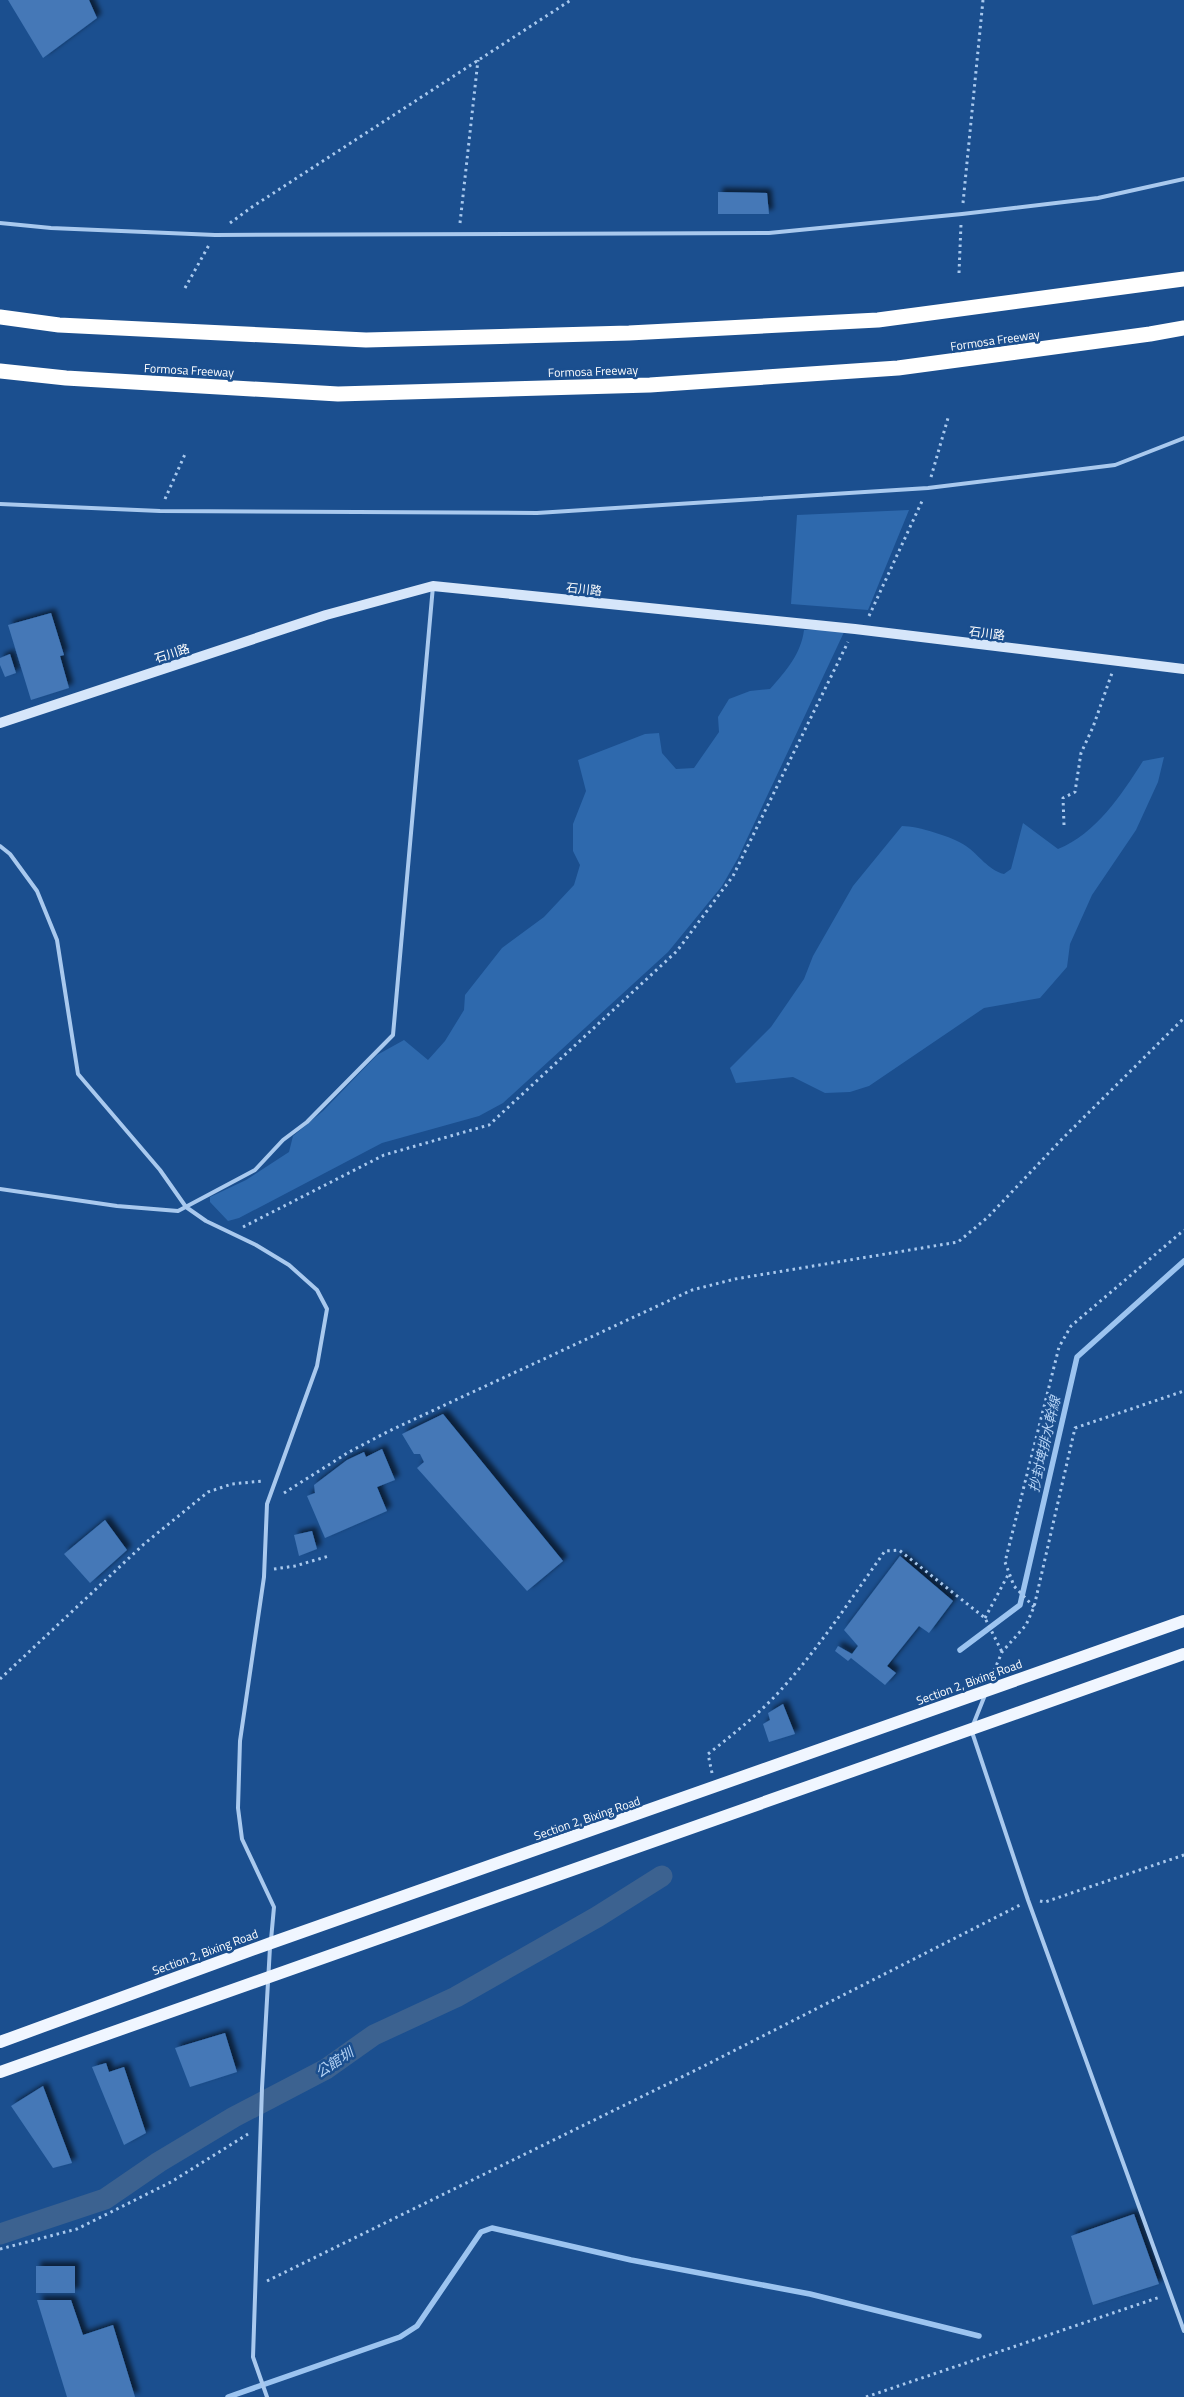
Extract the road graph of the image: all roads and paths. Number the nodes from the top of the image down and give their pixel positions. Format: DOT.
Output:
graph roads {
  1 [pos="571,0"];
  2 [pos="983,0"];
  3 [pos="479,59"];
  4 [pos="1184,179"];
  5 [pos="962,214"];
  6 [pos="0,223"];
  7 [pos="215,235"];
  8 [pos="459,236"];
  9 [pos="959,273"];
  10 [pos="1184,279"];
  11 [pos="185,288"];
  12 [pos="0,318"];
  13 [pos="1184,328"];
  14 [pos="0,371"];
  15 [pos="948,418"];
  16 [pos="1184,438"];
  17 [pos="186,452"];
  18 [pos="928,488"];
  19 [pos="0,504"];
  20 [pos="160,511"];
  21 [pos="433,586"];
  22 [pos="855,629"];
  23 [pos="1116,661"];
  24 [pos="1184,669"];
  25 [pos="0,723"];
  26 [pos="1064,825"];
  27 [pos="0,846"];
  28 [pos="1184,1018"];
  29 [pos="0,1189"];
  30 [pos="186,1207"];
  31 [pos="1184,1230"];
  32 [pos="231,1233"];
  33 [pos="1184,1391"];
  34 [pos="274,1480"];
  35 [pos="267,1504"];
  36 [pos="329,1556"];
  37 [pos="264,1570"];
  38 [pos="1008,1575"];
  39 [pos="1034,1607"];
  40 [pos="985,1618"];
  41 [pos="1184,1621"];
  42 [pos="1002,1652"];
  43 [pos="1184,1654"];
  44 [pos="0,1679"];
  45 [pos="987,1690"];
  46 [pos="971,1730"];
  47 [pos="716,1788"];
  48 [pos="1184,1855"];
  49 [pos="1028,1900"];
  50 [pos="271,1943"];
  51 [pos="269,1977"];
  52 [pos="0,2042"];
  53 [pos="0,2072"];
  54 [pos="262,2125"];
  55 [pos="0,2249"];
  56 [pos="255,2287"];
  57 [pos="1172,2293"];
  58 [pos="1184,2331"];
  59 [pos="267,2397"];
  60 [pos="866,2397"];
  1 -- 3 [label="path"];
  2 -- 5 [label="path"];
  3 -- 7 [label="path"];
  3 -- 8 [label="path"];
  4 -- 5 [label="lane"];
  5 -- 8 [label="lane"];
  5 -- 9 [label="path"];
  6 -- 7 [label="lane"];
  7 -- 8 [label="lane"];
  7 -- 11 [label="path"];
  10 -- 12 [label="highway"];
  13 -- 14 [label="highway, Formosa Freeway"];
  15 -- 18 [label="path"];
  16 -- 18 [label="lane"];
  17 -- 20 [label="path"];
  18 -- 20 [label="lane"];
  18 -- 22 [label="path"];
  19 -- 20 [label="lane"];
  21 -- 22 [label="street, 石川路"];
  21 -- 25 [label="street, 石川路"];
  21 -- 30 [label="lane"];
  22 -- 23 [label="street, 石川路"];
  22 -- 32 [label="path"];
  23 -- 24 [label="street, 石川路"];
  23 -- 26 [label="path"];
  27 -- 30 [label="lane"];
  28 -- 35 [label="path"];
  29 -- 30 [label="lane"];
  30 -- 32 [label="lane"];
  31 -- 38 [label="path"];
  32 -- 34 [label="lane"];
  33 -- 39 [label="path"];
  34 -- 35 [label="lane"];
  34 -- 44 [label="path"];
  35 -- 37 [label="lane"];
  36 -- 37 [label="path"];
  37 -- 50 [label="lane"];
  38 -- 39 [label="path"];
  38 -- 40 [label="path"];
  39 -- 42 [label="path"];
  40 -- 42 [label="path"];
  40 -- 47 [label="path"];
  41 -- 45 [label="main road, Section 2, Bixing Road"];
  42 -- 45 [label="path"];
  43 -- 46 [label="main road"];
  45 -- 46 [label="lane"];
  45 -- 47 [label="main road, Section 2, Bixing Road"];
  46 -- 49 [label="lane"];
  46 -- 51 [label="main road"];
  47 -- 50 [label="main road, Section 2, Bixing Road"];
  48 -- 49 [label="path"];
  49 -- 56 [label="path"];
  49 -- 57 [label="lane"];
  50 -- 51 [label="lane"];
  50 -- 52 [label="main road, Section 2, Bixing Road"];
  51 -- 53 [label="main road"];
  51 -- 54 [label="lane"];
  54 -- 55 [label="path"];
  54 -- 56 [label="lane"];
  56 -- 59 [label="lane"];
  57 -- 58 [label="lane"];
  57 -- 60 [label="path"];
}
